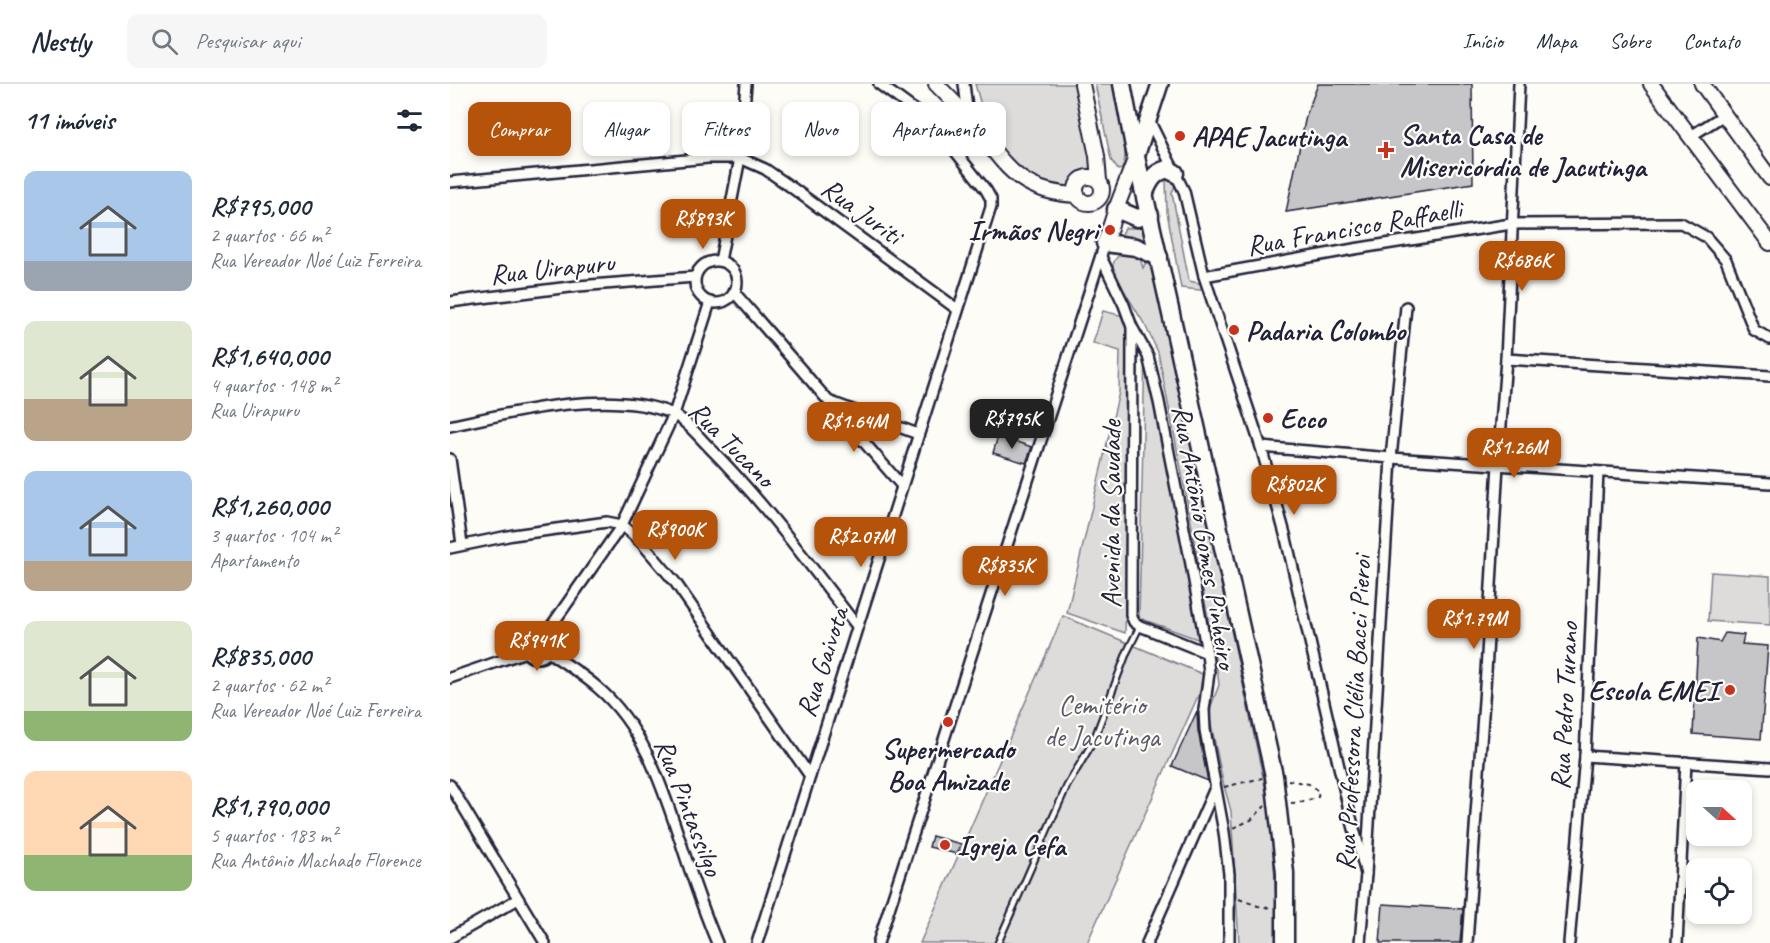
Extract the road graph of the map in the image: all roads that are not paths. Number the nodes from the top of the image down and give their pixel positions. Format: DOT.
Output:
graph roads {
  1 [pos="746,84"];
  2 [pos="879,84"];
  3 [pos="936,84"];
  4 [pos="964,84"];
  5 [pos="1082,84"];
  6 [pos="1122,84"];
  7 [pos="1160,84"];
  8 [pos="1519,84"];
  9 [pos="1651,84"];
  10 [pos="1702,84"];
  11 [pos="953,102"];
  12 [pos="966,102"];
  13 [pos="1724,115"];
  14 [pos="1149,120"];
  15 [pos="1691,136"];
  16 [pos="998,156"];
  17 [pos="1136,157"];
  18 [pos="740,158"];
  19 [pos="1175,173"];
  20 [pos="1770,178"];
  21 [pos="1126,180"];
  22 [pos="450,182"];
  23 [pos="1100,190"];
  24 [pos="1145,192"];
  25 [pos="1077,195"];
  26 [pos="1116,209"];
  27 [pos="1150,215"];
  28 [pos="1511,224"];
  29 [pos="1770,243"];
  30 [pos="1103,250"];
  31 [pos="1159,257"];
  32 [pos="720,261"];
  33 [pos="1204,276"];
  34 [pos="695,277"];
  35 [pos="734,292"];
  36 [pos="450,302"];
  37 [pos="710,302"];
  38 [pos="1406,307"];
  39 [pos="957,309"];
  40 [pos="1132,327"];
  41 [pos="1770,339"];
  42 [pos="1506,358"];
  43 [pos="1770,376"];
  44 [pos="829,401"];
  45 [pos="674,414"];
  46 [pos="450,426"];
  47 [pos="918,434"];
  48 [pos="1261,447"];
  49 [pos="1391,458"];
  50 [pos="450,459"];
  51 [pos="1498,464"];
  52 [pos="1598,472"];
  53 [pos="1770,483"];
  54 [pos="902,486"];
  55 [pos="622,525"];
  56 [pos="462,544"];
  57 [pos="450,548"];
  58 [pos="857,626"];
  59 [pos="1140,626"];
  60 [pos="545,635"];
  61 [pos="526,652"];
  62 [pos="548,652"];
  63 [pos="1207,652"];
  64 [pos="450,678"];
  65 [pos="1585,756"];
  66 [pos="1686,762"];
  67 [pos="1770,768"];
  68 [pos="810,776"];
  69 [pos="450,785"];
  70 [pos="1215,788"];
  71 [pos="1366,874"];
  72 [pos="518,899"];
  73 [pos="450,938"];
  74 [pos="545,943"];
  75 [pos="717,943"];
  76 [pos="757,943"];
  77 [pos="878,943"];
  78 [pos="998,943"];
  79 [pos="1147,943"];
  80 [pos="1229,943"];
  81 [pos="1285,943"];
  82 [pos="1360,943"];
  83 [pos="1467,943"];
  84 [pos="1569,943"];
  85 [pos="1677,943"];
  1 -- 18 [label="street"];
  2 -- 39 [label="street, Rua Gaivota"];
  3 -- 11 [label="street"];
  4 -- 12 [label="street"];
  5 -- 23 [label="street"];
  6 -- 17 [label="highway"];
  7 -- 14 [label="main road"];
  8 -- 28 [label="street"];
  9 -- 15 [label="street"];
  10 -- 13 [label="street"];
  13 -- 15 [label="street"];
  13 -- 20 [label="street"];
  14 -- 17 [label="main road"];
  14 -- 19 [label="street"];
  15 -- 29 [label="street"];
  16 -- 25 [label="street"];
  17 -- 21 [label="street"];
  17 -- 24 [label="highway"];
  18 -- 22 [label="street, Rua Juriti"];
  18 -- 32 [label="street"];
  18 -- 39 [label="street, Rua Juriti"];
  19 -- 24 [label="highway"];
  19 -- 33 [label="street"];
  21 -- 23 [label="street"];
  21 -- 26 [label="street"];
  23 -- 25 [label="street"];
  23 -- 25 [label="street"];
  23 -- 26 [label="street"];
  24 -- 27 [label="highway"];
  26 -- 27 [label="highway"];
  26 -- 30 [label="street"];
  27 -- 31 [label="highway"];
  28 -- 33 [label="street, Rua Francisco Raffaelli"];
  28 -- 41 [label="street, Rua Francisco Raffaelli"];
  28 -- 42 [label="street"];
  30 -- 31 [label="highway"];
  30 -- 40 [label="street, Rua Antônio Gomes Pinheiro"];
  30 -- 77 [label="street"];
  31 -- 81 [label="highway"];
  32 -- 34 [label="street"];
  32 -- 35 [label="street"];
  33 -- 48 [label="street"];
  34 -- 36 [label="street, Rua Uirapuru"];
  34 -- 37 [label="street"];
  35 -- 37 [label="street"];
  35 -- 44 [label="street"];
  37 -- 45 [label="street"];
  38 -- 49 [label="street, Rua Professora Clélia Bacci Pieroi"];
  39 -- 47 [label="street, Rua Gaivota"];
  40 -- 59 [label="street, Avenida da Saudade"];
  40 -- 63 [label="street, Rua Antônio Gomes Pinheiro"];
  42 -- 43 [label="street"];
  42 -- 51 [label="street"];
  44 -- 47 [label="street"];
  44 -- 54 [label="street"];
  45 -- 46 [label="street, Rua Tucano"];
  45 -- 55 [label="street"];
  45 -- 58 [label="street, Rua Tucano"];
  47 -- 54 [label="street, Rua Gaivota"];
  48 -- 49 [label="street"];
  48 -- 71 [label="street"];
  49 -- 51 [label="street"];
  49 -- 71 [label="street, Rua Professora Clélia Bacci Pieroi"];
  50 -- 56 [label="street"];
  51 -- 52 [label="street"];
  51 -- 83 [label="street"];
  52 -- 53 [label="street"];
  52 -- 65 [label="street, Rua Pedro Turano"];
  54 -- 58 [label="street, Rua Gaivota"];
  55 -- 56 [label="street"];
  55 -- 60 [label="street"];
  55 -- 68 [label="street"];
  56 -- 57 [label="street"];
  58 -- 68 [label="street, Rua Gaivota"];
  59 -- 63 [label="street, Avenida da Saudade"];
  59 -- 78 [label="lane"];
  60 -- 61 [label="street"];
  60 -- 62 [label="street"];
  61 -- 62 [label="street"];
  61 -- 64 [label="street"];
  62 -- 75 [label="street, Rua Pintassilgo"];
  63 -- 70 [label="street, Rua Antônio Gomes Pinheiro"];
  65 -- 66 [label="street"];
  65 -- 84 [label="street, Rua Pedro Turano"];
  66 -- 67 [label="street"];
  66 -- 85 [label="street"];
  68 -- 76 [label="street, Rua Gaivota"];
  69 -- 72 [label="street"];
  70 -- 79 [label="street"];
  70 -- 80 [label="street, Rua Antônio Gomes Pinheiro"];
  71 -- 82 [label="street, Rua Professora Clélia Bacci Pieroi"];
  72 -- 73 [label="street"];
  72 -- 74 [label="street"];
}
